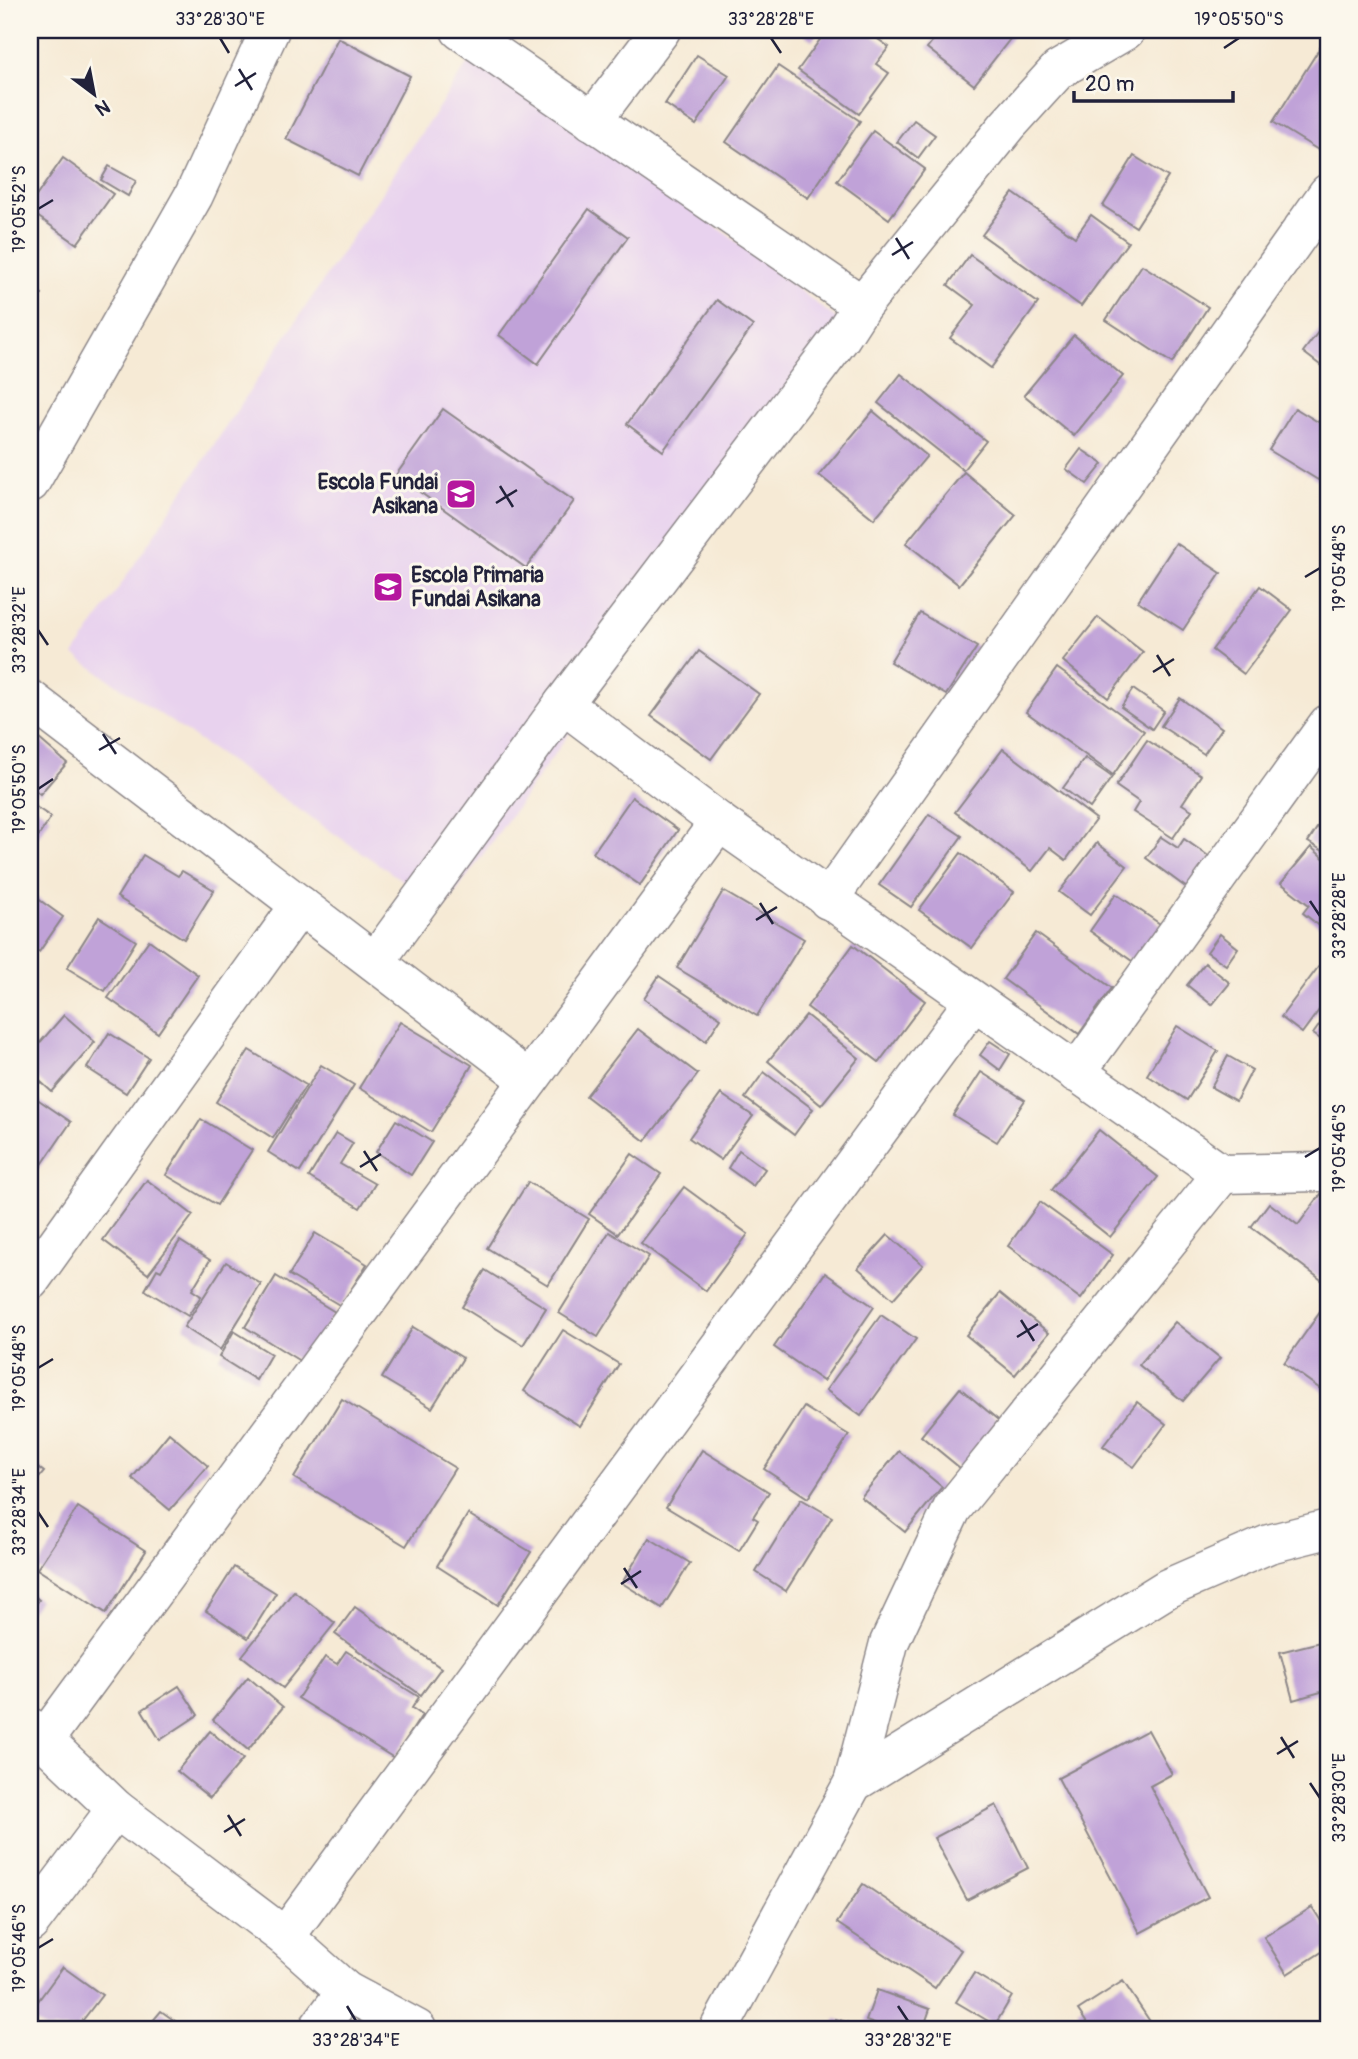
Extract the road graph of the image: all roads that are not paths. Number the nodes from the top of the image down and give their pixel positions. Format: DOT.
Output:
graph roads {
  1 [pos="270,30"];
  2 [pos="460,30"];
  3 [pos="661,30"];
  4 [pos="1126,30"];
  5 [pos="592,121"];
  6 [pos="1328,193"];
  7 [pos="862,306"];
  8 [pos="30,482"];
  9 [pos="30,699"];
  10 [pos="563,704"];
  11 [pos="1328,723"];
  12 [pos="719,822"];
  13 [pos="828,900"];
  14 [pos="300,905"];
  15 [pos="374,962"];
  16 [pos="973,1002"];
  17 [pos="1076,1073"];
  18 [pos="529,1080"];
  19 [pos="1328,1168"];
  20 [pos="1222,1174"];
  21 [pos="30,1281"];
  22 [pos="1328,1529"];
  23 [pos="37,1734"];
  24 [pos="853,1783"];
  25 [pos="116,1809"];
  26 [pos="30,1923"];
  27 [pos="285,1937"];
  28 [pos="346,1991"];
  29 [pos="318,2029"];
  30 [pos="417,2029"];
  31 [pos="719,2029"];
  1 -- 8 [label="street"];
  2 -- 5 [label="street"];
  3 -- 5 [label="street"];
  4 -- 7 [label="street"];
  5 -- 7 [label="street"];
  6 -- 13 [label="street"];
  7 -- 10 [label="street"];
  9 -- 14 [label="street"];
  10 -- 12 [label="street"];
  10 -- 15 [label="street"];
  11 -- 17 [label="street"];
  12 -- 13 [label="street"];
  12 -- 18 [label="street"];
  13 -- 16 [label="street"];
  14 -- 15 [label="street"];
  14 -- 21 [label="street"];
  15 -- 18 [label="street"];
  16 -- 17 [label="street"];
  16 -- 27 [label="street"];
  17 -- 20 [label="street"];
  18 -- 23 [label="street"];
  19 -- 20 [label="street"];
  20 -- 24 [label="street"];
  22 -- 24 [label="street"];
  23 -- 25 [label="street"];
  24 -- 31 [label="street"];
  25 -- 26 [label="street"];
  25 -- 27 [label="street"];
  27 -- 28 [label="street"];
  28 -- 29 [label="street"];
  28 -- 30 [label="street"];
}
